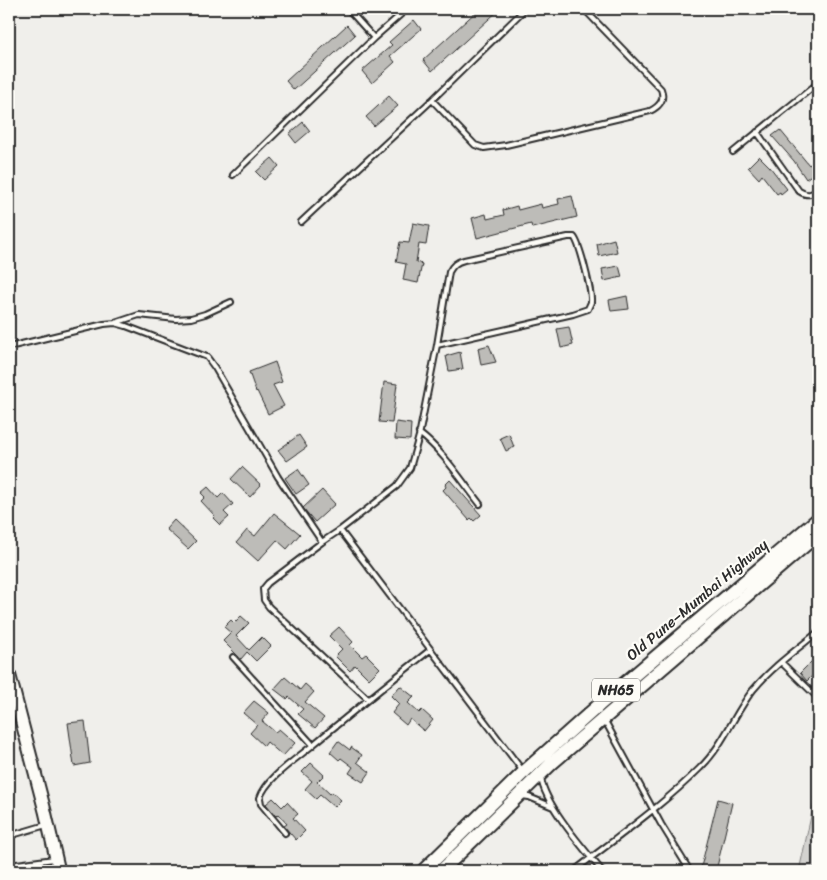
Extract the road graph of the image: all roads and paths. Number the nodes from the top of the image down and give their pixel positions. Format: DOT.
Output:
graph roads {
  1 [pos="348,9"];
  2 [pos="407,9"];
  3 [pos="525,9"];
  4 [pos="584,9"];
  5 [pos="374,38"];
  6 [pos="818,83"];
  7 [pos="432,100"];
  8 [pos="757,132"];
  9 [pos="732,152"];
  10 [pos="233,176"];
  11 [pos="818,190"];
  12 [pos="301,222"];
  13 [pos="231,302"];
  14 [pos="115,323"];
  15 [pos="437,345"];
  16 [pos="9,347"];
  17 [pos="419,433"];
  18 [pos="480,504"];
  19 [pos="818,519"];
  20 [pos="340,530"];
  21 [pos="818,534"];
  22 [pos="322,542"];
  23 [pos="818,632"];
  24 [pos="430,650"];
  25 [pos="233,657"];
  26 [pos="781,662"];
  27 [pos="9,673"];
  28 [pos="818,698"];
  29 [pos="368,699"];
  30 [pos="603,718"];
  31 [pos="313,745"];
  32 [pos="532,776"];
  33 [pos="515,798"];
  34 [pos="553,807"];
  35 [pos="653,809"];
  36 [pos="48,825"];
  37 [pos="285,833"];
  38 [pos="9,836"];
  39 [pos="591,858"];
  40 [pos="56,859"];
  41 [pos="9,865"];
  42 [pos="58,871"];
  43 [pos="423,871"];
  44 [pos="441,871"];
  45 [pos="574,871"];
  46 [pos="602,871"];
  47 [pos="690,871"];
  1 -- 5 [label="lane"];
  2 -- 5 [label="lane"];
  3 -- 7 [label="lane"];
  4 -- 7 [label="lane"];
  5 -- 10 [label="lane"];
  6 -- 8 [label="lane"];
  7 -- 12 [label="lane"];
  8 -- 9 [label="lane"];
  8 -- 11 [label="lane"];
  13 -- 14 [label="lane"];
  14 -- 16 [label="lane"];
  14 -- 22 [label="lane"];
  15 -- 15 [label="lane"];
  15 -- 17 [label="lane"];
  17 -- 18 [label="lane"];
  17 -- 20 [label="lane"];
  19 -- 32 [label="highway, Old Pune–Mumbai Highway / NH65"];
  20 -- 22 [label="lane"];
  20 -- 24 [label="lane"];
  21 -- 30 [label="highway, Old Pune–Mumbai Highway / NH65"];
  22 -- 29 [label="lane"];
  23 -- 26 [label="lane"];
  24 -- 29 [label="lane"];
  24 -- 32 [label="lane"];
  25 -- 31 [label="lane"];
  26 -- 28 [label="lane"];
  26 -- 35 [label="lane"];
  27 -- 36 [label="main road"];
  29 -- 31 [label="lane"];
  30 -- 32 [label="highway, Old Pune–Mumbai Highway / NH65"];
  30 -- 35 [label="lane"];
  31 -- 37 [label="lane"];
  32 -- 33 [label="highway, Old Pune–Mumbai Highway / NH65"];
  32 -- 34 [label="lane"];
  32 -- 43 [label="highway, Old Pune–Mumbai Highway / NH65"];
  33 -- 34 [label="lane"];
  33 -- 44 [label="highway, Old Pune–Mumbai Highway / NH65"];
  34 -- 39 [label="lane"];
  35 -- 39 [label="lane"];
  35 -- 47 [label="lane"];
  36 -- 38 [label="lane"];
  36 -- 40 [label="main road"];
  39 -- 45 [label="lane"];
  39 -- 46 [label="lane"];
  40 -- 41 [label="lane"];
  40 -- 42 [label="main road"];
}
